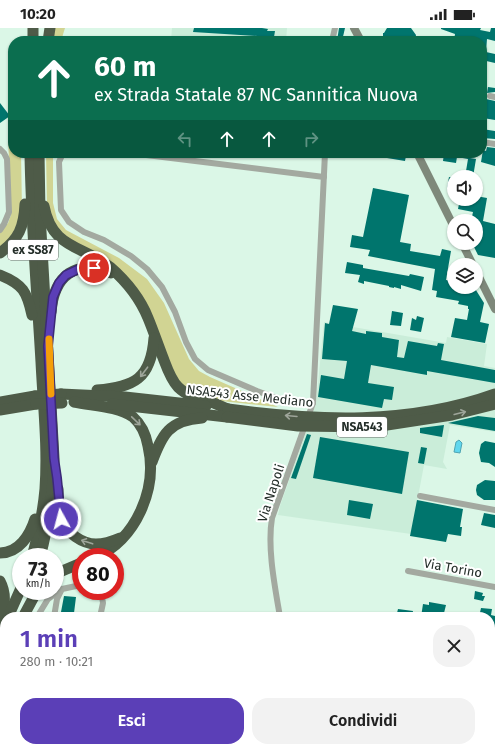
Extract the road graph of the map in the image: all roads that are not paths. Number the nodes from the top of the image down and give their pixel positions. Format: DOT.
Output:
graph roads {
  1 [pos="0,149"];
  2 [pos="27,158"];
  3 [pos="30,158"];
  4 [pos="39,158"];
  5 [pos="61,158"];
  6 [pos="170,158"];
  7 [pos="325,158"];
  8 [pos="420,158"];
  9 [pos="39,172"];
  10 [pos="324,177"];
  11 [pos="448,214"];
  12 [pos="0,230"];
  13 [pos="0,253"];
  14 [pos="0,275"];
  15 [pos="120,277"];
  16 [pos="483,285"];
  17 [pos="495,309"];
  18 [pos="154,336"];
  19 [pos="44,347"];
  20 [pos="495,394"];
  21 [pos="0,396"];
  22 [pos="62,398"];
  23 [pos="36,400"];
  24 [pos="0,402"];
  25 [pos="74,402"];
  26 [pos="313,403"];
  27 [pos="495,404"];
  28 [pos="18,406"];
  29 [pos="0,410"];
  30 [pos="228,413"];
  31 [pos="0,414"];
  32 [pos="54,458"];
  33 [pos="152,465"];
  34 [pos="44,490"];
  35 [pos="420,496"];
  36 [pos="495,510"];
  37 [pos="124,536"];
  38 [pos="34,548"];
  39 [pos="42,548"];
  40 [pos="112,548"];
  41 [pos="0,553"];
  42 [pos="408,571"];
  43 [pos="0,581"];
  44 [pos="495,587"];
  45 [pos="16,600"];
  46 [pos="24,600"];
  47 [pos="32,600"];
  48 [pos="48,600"];
  49 [pos="57,600"];
  50 [pos="102,600"];
  51 [pos="3,612"];
  52 [pos="10,612"];
  53 [pos="19,612"];
  54 [pos="26,612"];
  55 [pos="40,612"];
  56 [pos="55,612"];
  57 [pos="101,612"];
  58 [pos="279,612"];
  1 -- 12 [label="street"];
  2 -- 13 [label="highway"];
  3 -- 19 [label="highway, ex SS87"];
  4 -- 9 [label="highway, ex SS87"];
  5 -- 26 [label="street"];
  6 -- 10 [label="street"];
  7 -- 10 [label="street, Via Napoli"];
  8 -- 11 [label="street"];
  9 -- 15 [label="highway"];
  9 -- 19 [label="highway, ex SS87"];
  10 -- 26 [label="street, Via Napoli"];
  14 -- 19 [label="highway"];
  15 -- 18 [label="highway"];
  15 -- 19 [label="highway"];
  16 -- 17 [label="street"];
  18 -- 22 [label="highway, one-way"];
  18 -- 30 [label="highway"];
  19 -- 32 [label="highway, ex SS87"];
  19 -- 34 [label="highway"];
  20 -- 30 [label="highway, NSA543 Asse Mediano / NSA543, one-way, bridge"];
  21 -- 23 [label="highway"];
  22 -- 23 [label="highway, NSA543 Asse Mediano / NSA543, bridge"];
  22 -- 25 [label="highway, NSA543 Asse Mediano / NSA543"];
  22 -- 30 [label="highway, NSA543 Asse Mediano / NSA543"];
  23 -- 24 [label="highway, NSA543 Asse Mediano / NSA543"];
  23 -- 28 [label="highway, NSA543 Asse Mediano / NSA543"];
  25 -- 30 [label="highway, NSA543 Asse Mediano / NSA543"];
  25 -- 33 [label="highway, one-way"];
  26 -- 58 [label="street, Via Napoli"];
  30 -- 27 [label="highway, NSA543 Asse Mediano / NSA543, one-way, bridge"];
  28 -- 29 [label="highway, NSA543 Asse Mediano / NSA543"];
  28 -- 31 [label="highway"];
  30 -- 33 [label="highway"];
  37 -- 32 [label="highway, one-way"];
  32 -- 39 [label="highway, ex SS87"];
  33 -- 37 [label="highway"];
  34 -- 38 [label="highway"];
  34 -- 41 [label="highway"];
  35 -- 36 [label="street"];
  37 -- 40 [label="highway"];
  42 -- 44 [label="street, Via Torino"];
  43 -- 51 [label="highway"];
  45 -- 52 [label="highway"];
  46 -- 53 [label="highway"];
  47 -- 54 [label="highway"];
  48 -- 55 [label="street"];
  49 -- 56 [label="street"];
  50 -- 57 [label="street"];
}
